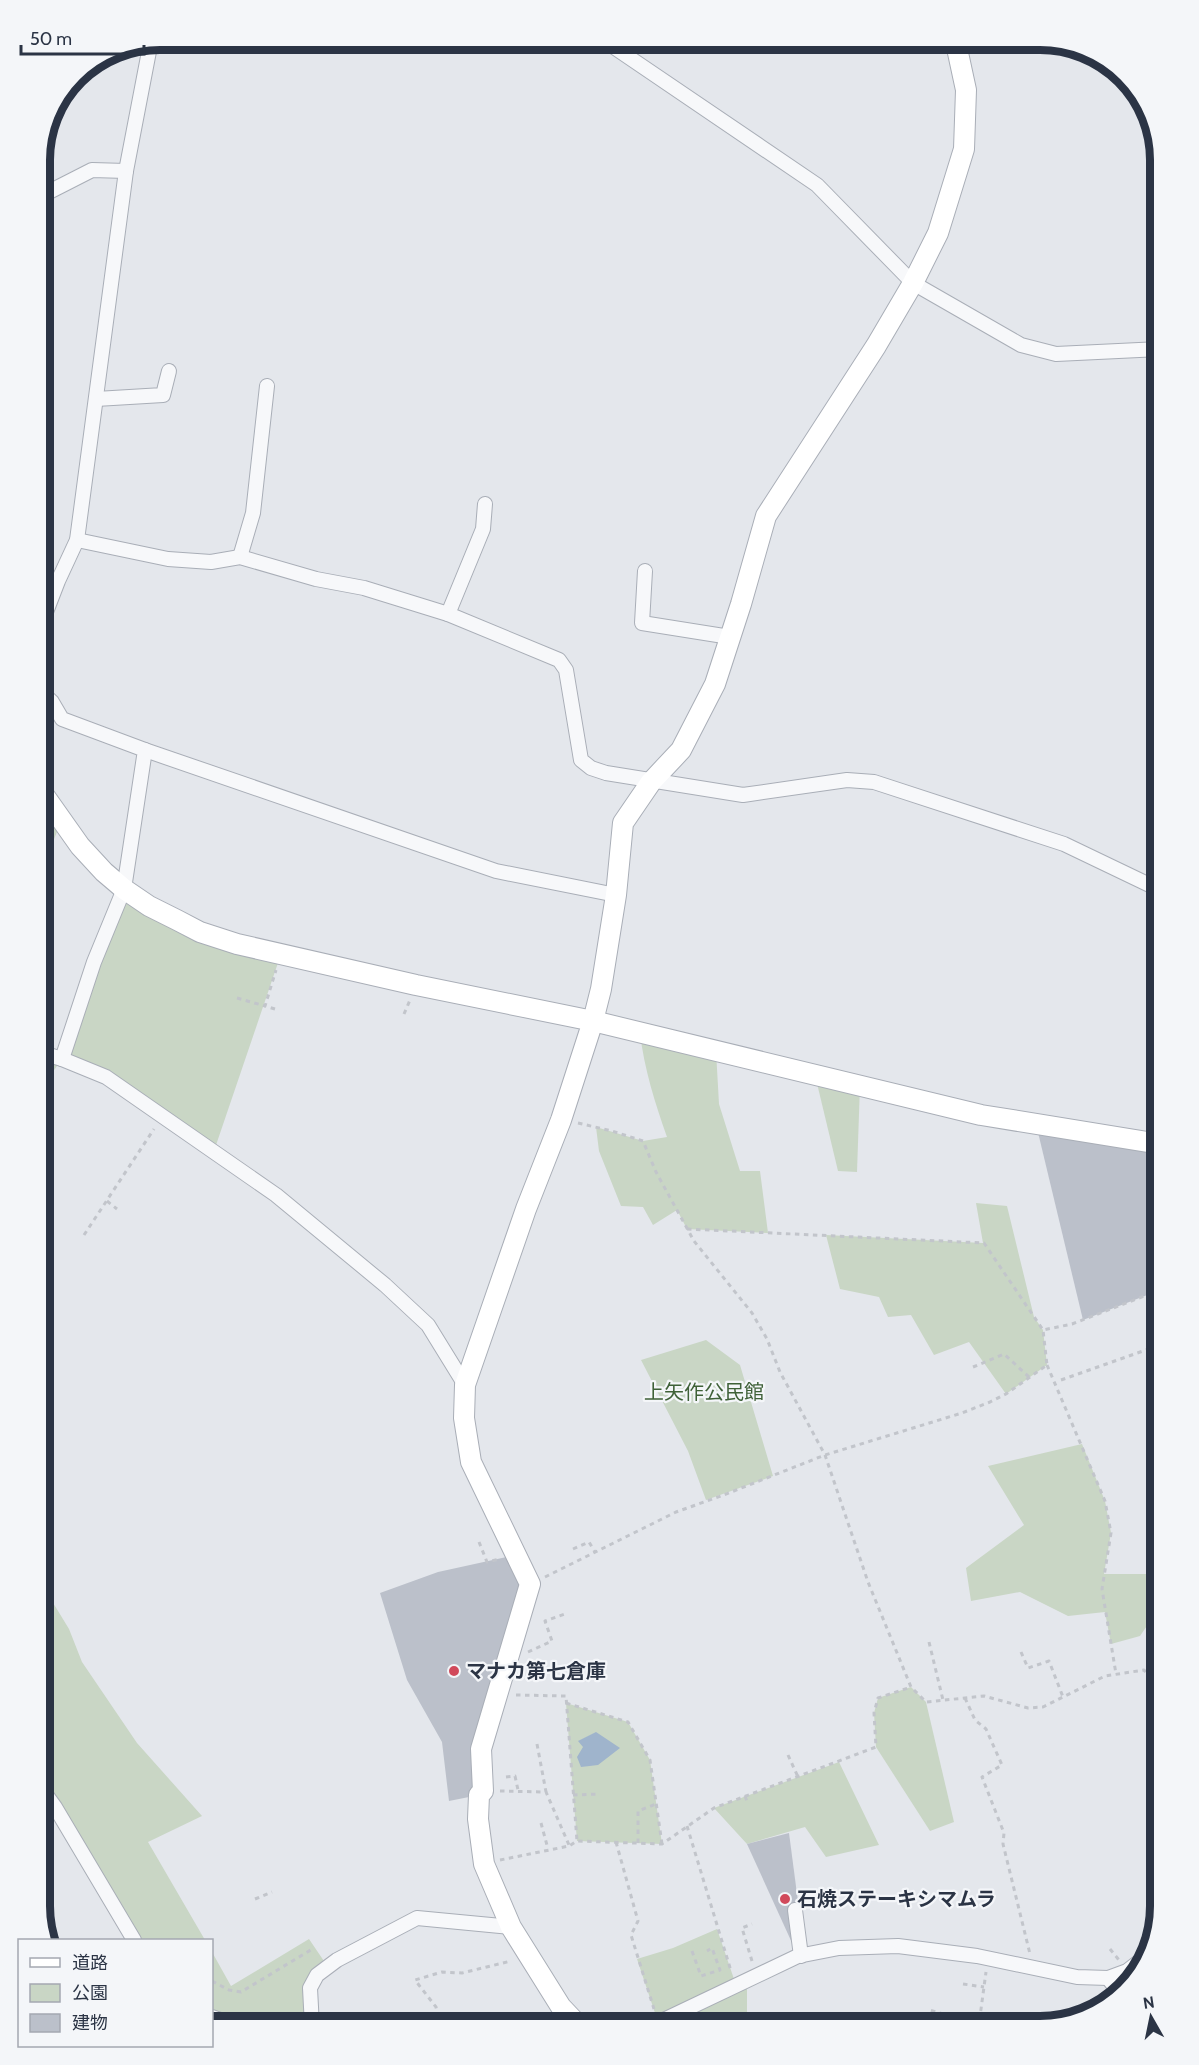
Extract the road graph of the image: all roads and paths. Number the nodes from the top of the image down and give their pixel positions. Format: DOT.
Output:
graph roads {
  1 [pos="149,50"];
  2 [pos="618,50"];
  3 [pos="957,50"];
  4 [pos="126,171"];
  5 [pos="50,191"];
  6 [pos="913,283"];
  7 [pos="1150,350"];
  8 [pos="169,371"];
  9 [pos="267,386"];
  10 [pos="96,399"];
  11 [pos="485,504"];
  12 [pos="77,540"];
  13 [pos="240,556"];
  14 [pos="645,571"];
  15 [pos="50,602"];
  16 [pos="448,614"];
  17 [pos="730,637"];
  18 [pos="50,700"];
  19 [pos="145,750"];
  20 [pos="651,782"];
  21 [pos="50,804"];
  22 [pos="1150,885"];
  23 [pos="124,889"];
  24 [pos="616,895"];
  25 [pos="281,954"];
  26 [pos="237,998"];
  27 [pos="265,1006"];
  28 [pos="275,1009"];
  29 [pos="593,1022"];
  30 [pos="50,1056"];
  31 [pos="62,1059"];
  32 [pos="163,1115"];
  33 [pos="561,1120"];
  34 [pos="1150,1142"];
  35 [pos="107,1201"];
  36 [pos="117,1209"];
  37 [pos="687,1229"];
  38 [pos="84,1235"];
  39 [pos="1150,1294"];
  40 [pos="1043,1330"];
  41 [pos="1150,1349"];
  42 [pos="1047,1365"];
  43 [pos="973,1368"];
  44 [pos="1029,1377"];
  45 [pos="1061,1380"];
  46 [pos="465,1385"];
  47 [pos="825,1455"];
  48 [pos="480,1542"];
  49 [pos="573,1549"];
  50 [pos="595,1552"];
  51 [pos="516,1555"];
  52 [pos="530,1584"];
  53 [pos="565,1614"];
  54 [pos="929,1642"];
  55 [pos="1021,1652"];
  56 [pos="506,1661"];
  57 [pos="1116,1674"];
  58 [pos="1150,1678"];
  59 [pos="911,1687"];
  60 [pos="496,1695"];
  61 [pos="1063,1697"];
  62 [pos="965,1698"];
  63 [pos="943,1700"];
  64 [pos="566,1703"];
  65 [pos="537,1743"];
  66 [pos="788,1755"];
  67 [pos="506,1777"];
  68 [pos="798,1777"];
  69 [pos="518,1790"];
  70 [pos="483,1791"];
  71 [pos="546,1792"];
  72 [pos="573,1794"];
  73 [pos="599,1794"];
  74 [pos="745,1796"];
  75 [pos="50,1800"];
  76 [pos="656,1804"];
  77 [pos="748,1804"];
  78 [pos="541,1824"];
  79 [pos="687,1826"];
  80 [pos="577,1841"];
  81 [pos="616,1842"];
  82 [pos="638,1843"];
  83 [pos="662,1844"];
  84 [pos="569,1846"];
  85 [pos="548,1850"];
  86 [pos="484,1863"];
  87 [pos="272,1892"];
  88 [pos="255,1899"];
  89 [pos="795,1910"];
  90 [pos="752,1924"];
  91 [pos="511,1927"];
  92 [pos="133,1939"];
  93 [pos="314,1948"];
  94 [pos="692,1951"];
  95 [pos="707,1951"];
  96 [pos="801,1956"];
  97 [pos="530,1957"];
  98 [pos="988,1958"];
  99 [pos="1033,1967"];
  100 [pos="1129,1970"];
  101 [pos="756,1975"];
  102 [pos="1108,1978"];
  103 [pos="213,1982"];
  104 [pos="963,1984"];
  105 [pos="736,1985"];
  106 [pos="1114,1986"];
  107 [pos="984,1987"];
  108 [pos="311,2015"];
  109 [pos="437,2015"];
  110 [pos="569,2015"];
  111 [pos="653,2016"];
  112 [pos="672,2016"];
  113 [pos="929,2016"];
  114 [pos="950,2016"];
  115 [pos="980,2016"];
  1 -- 4 [label="street"];
  2 -- 6 [label="street"];
  3 -- 6 [label="street"];
  4 -- 5 [label="street"];
  4 -- 10 [label="street"];
  6 -- 7 [label="street"];
  6 -- 17 [label="street"];
  8 -- 10 [label="street"];
  9 -- 13 [label="street"];
  10 -- 12 [label="street"];
  11 -- 16 [label="street"];
  12 -- 13 [label="street"];
  12 -- 15 [label="street"];
  13 -- 16 [label="street"];
  14 -- 17 [label="street"];
  16 -- 20 [label="street"];
  17 -- 20 [label="street"];
  18 -- 19 [label="street"];
  19 -- 23 [label="street"];
  19 -- 24 [label="street"];
  20 -- 22 [label="street"];
  20 -- 24 [label="street"];
  21 -- 23 [label="street"];
  23 -- 25 [label="street"];
  23 -- 31 [label="street"];
  24 -- 29 [label="street"];
  25 -- 27 [label="path"];
  25 -- 29 [label="street"];
  26 -- 27 [label="path"];
  27 -- 28 [label="path"];
  29 -- 33 [label="street"];
  29 -- 34 [label="street"];
  30 -- 31 [label="street"];
  31 -- 32 [label="street"];
  32 -- 35 [label="path"];
  32 -- 46 [label="street"];
  33 -- 37 [label="path"];
  33 -- 46 [label="street"];
  35 -- 36 [label="path"];
  35 -- 38 [label="path"];
  37 -- 40 [label="path"];
  37 -- 47 [label="path"];
  39 -- 40 [label="path"];
  40 -- 42 [label="path"];
  41 -- 45 [label="path"];
  42 -- 44 [label="path"];
  42 -- 57 [label="path"];
  43 -- 44 [label="path"];
  44 -- 47 [label="path"];
  46 -- 51 [label="street"];
  47 -- 50 [label="path"];
  47 -- 59 [label="path"];
  48 -- 51 [label="path"];
  49 -- 50 [label="path"];
  50 -- 52 [label="path"];
  51 -- 52 [label="street"];
  52 -- 56 [label="street"];
  53 -- 56 [label="path"];
  54 -- 63 [label="path"];
  55 -- 61 [label="path"];
  56 -- 60 [label="street"];
  57 -- 58 [label="path"];
  57 -- 61 [label="path"];
  59 -- 63 [label="path"];
  59 -- 68 [label="path"];
  60 -- 64 [label="path"];
  60 -- 70 [label="street"];
  61 -- 62 [label="path"];
  62 -- 63 [label="path"];
  62 -- 99 [label="path"];
  64 -- 72 [label="path"];
  64 -- 76 [label="path"];
  65 -- 71 [label="path"];
  66 -- 68 [label="path"];
  67 -- 69 [label="path"];
  68 -- 74 [label="path"];
  69 -- 70 [label="path"];
  69 -- 71 [label="path"];
  70 -- 86 [label="street"];
  71 -- 84 [label="path"];
  72 -- 73 [label="path"];
  72 -- 80 [label="path"];
  74 -- 77 [label="path"];
  74 -- 79 [label="path"];
  75 -- 92 [label="street"];
  76 -- 82 [label="path"];
  76 -- 83 [label="path"];
  78 -- 85 [label="path"];
  79 -- 83 [label="path"];
  79 -- 105 [label="path"];
  80 -- 81 [label="path"];
  80 -- 84 [label="path"];
  81 -- 82 [label="path"];
  81 -- 111 [label="path"];
  82 -- 83 [label="path"];
  84 -- 85 [label="path"];
  85 -- 86 [label="path"];
  86 -- 91 [label="street"];
  87 -- 88 [label="path"];
  89 -- 96 [label="street"];
  90 -- 101 [label="path"];
  91 -- 97 [label="street"];
  91 -- 108 [label="street"];
  93 -- 103 [label="path"];
  94 -- 95 [label="path"];
  96 -- 98 [label="street"];
  96 -- 101 [label="street"];
  97 -- 109 [label="path"];
  97 -- 110 [label="street"];
  98 -- 99 [label="street"];
  98 -- 107 [label="path"];
  99 -- 102 [label="street"];
  100 -- 102 [label="street"];
  101 -- 105 [label="street"];
  102 -- 106 [label="street"];
  104 -- 107 [label="path"];
  105 -- 112 [label="street"];
  107 -- 115 [label="path"];
  113 -- 114 [label="path"];
}
